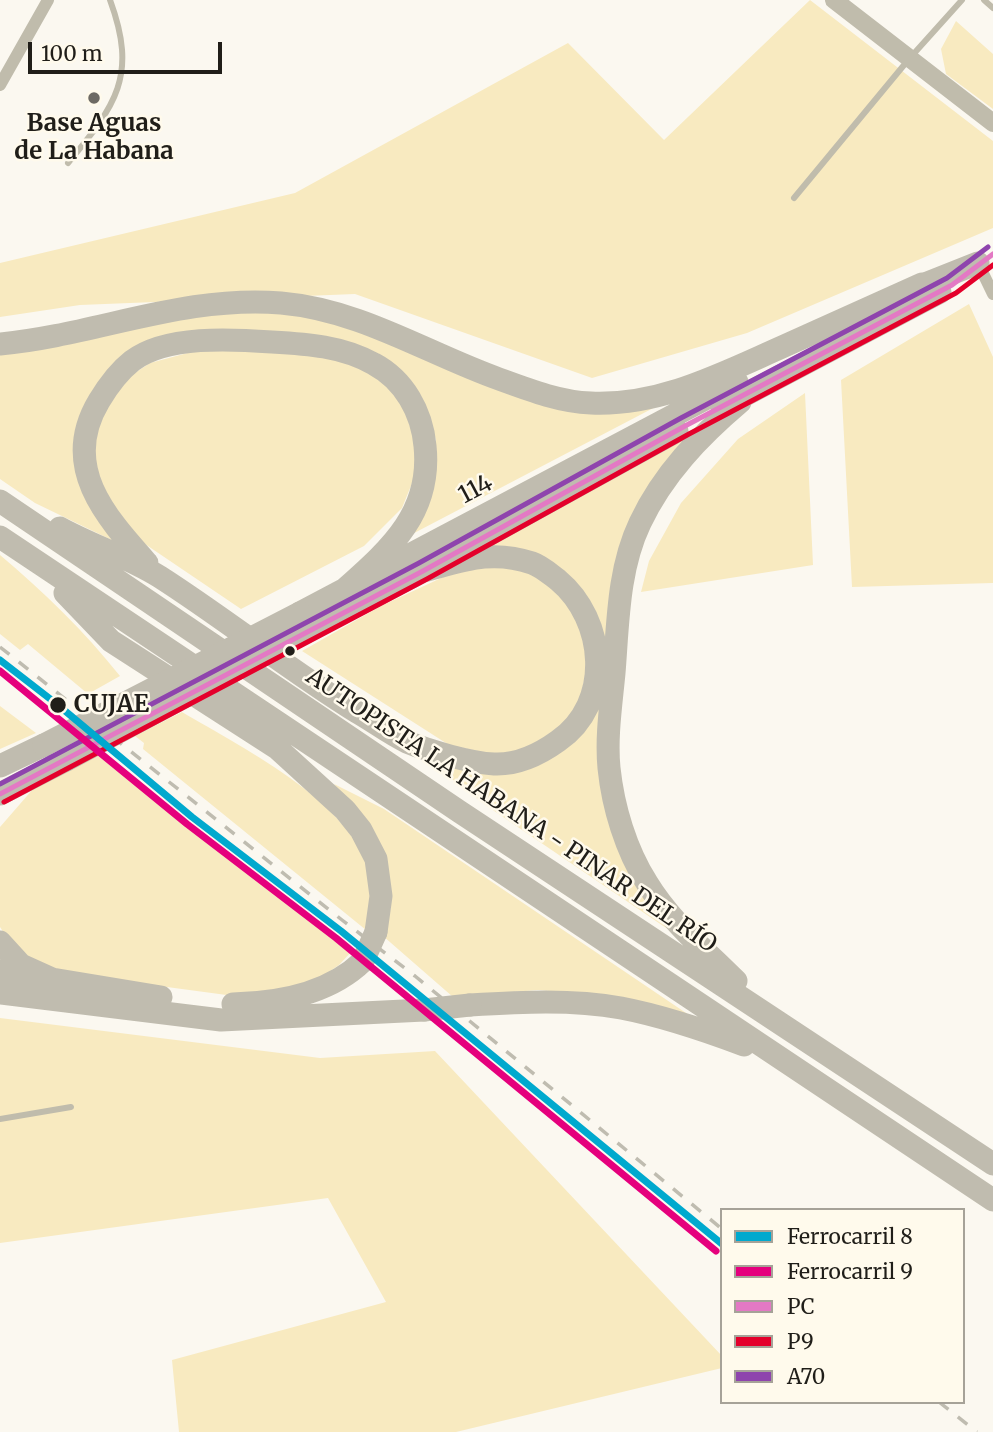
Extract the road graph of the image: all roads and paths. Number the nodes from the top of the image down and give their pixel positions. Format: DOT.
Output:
graph roads {
  1 [pos="48,0"];
  2 [pos="110,0"];
  3 [pos="834,0"];
  4 [pos="962,0"];
  5 [pos="984,0"];
  6 [pos="993,8"];
  7 [pos="909,59"];
  8 [pos="0,85"];
  9 [pos="993,123"];
  10 [pos="68,163"];
  11 [pos="794,198"];
  12 [pos="986,259"];
  13 [pos="922,284"];
  14 [pos="993,294"];
  15 [pos="0,344"];
  16 [pos="754,390"];
  17 [pos="0,499"];
  18 [pos="0,537"];
  19 [pos="36,562"];
  20 [pos="423,571"];
  21 [pos="159,576"];
  22 [pos="344,590"];
  23 [pos="306,620"];
  24 [pos="345,704"];
  25 [pos="278,748"];
  26 [pos="331,760"];
  27 [pos="0,766"];
  28 [pos="31,779"];
  29 [pos="0,794"];
  30 [pos="0,811"];
  31 [pos="460,812"];
  32 [pos="0,942"];
  33 [pos="0,971"];
  34 [pos="102,989"];
  35 [pos="0,993"];
  36 [pos="779,1021"];
  37 [pos="784,1060"];
  38 [pos="71,1107"];
  39 [pos="0,1119"];
  40 [pos="993,1164"];
  41 [pos="993,1200"];
  1 -- 8 [label="street"];
  2 -- 10 [label="lane"];
  3 -- 7 [label="street"];
  4 -- 7 [label="lane"];
  5 -- 6 [label="lane"];
  7 -- 9 [label="street"];
  7 -- 11 [label="lane"];
  12 -- 13 [label="highway, 114"];
  12 -- 14 [label="street"];
  12 -- 16 [label="highway, 114"];
  13 -- 15 [label="highway"];
  13 -- 22 [label="highway, 114"];
  16 -- 20 [label="highway, 114"];
  16 -- 36 [label="highway"];
  17 -- 21 [label="highway"];
  17 -- 31 [label="highway, AUTOPISTA LA HABANA - PINAR DEL RÍO"];
  18 -- 19 [label="highway"];
  19 -- 25 [label="highway"];
  19 -- 26 [label="highway"];
  20 -- 23 [label="highway, 114"];
  20 -- 24 [label="highway"];
  21 -- 22 [label="highway"];
  21 -- 24 [label="highway"];
  22 -- 23 [label="highway, 114"];
  23 -- 27 [label="highway, 114, bridge"];
  23 -- 28 [label="highway, 114, bridge"];
  24 -- 31 [label="highway"];
  25 -- 26 [label="highway"];
  25 -- 34 [label="highway, bridge"];
  26 -- 37 [label="highway"];
  28 -- 29 [label="highway, 114"];
  28 -- 30 [label="highway"];
  31 -- 36 [label="highway, AUTOPISTA LA HABANA - PINAR DEL RÍO"];
  32 -- 34 [label="highway"];
  33 -- 34 [label="highway"];
  35 -- 37 [label="highway, bridge"];
  36 -- 40 [label="highway, AUTOPISTA LA HABANA - PINAR DEL RÍO"];
  37 -- 41 [label="highway"];
  38 -- 39 [label="lane"];
}
